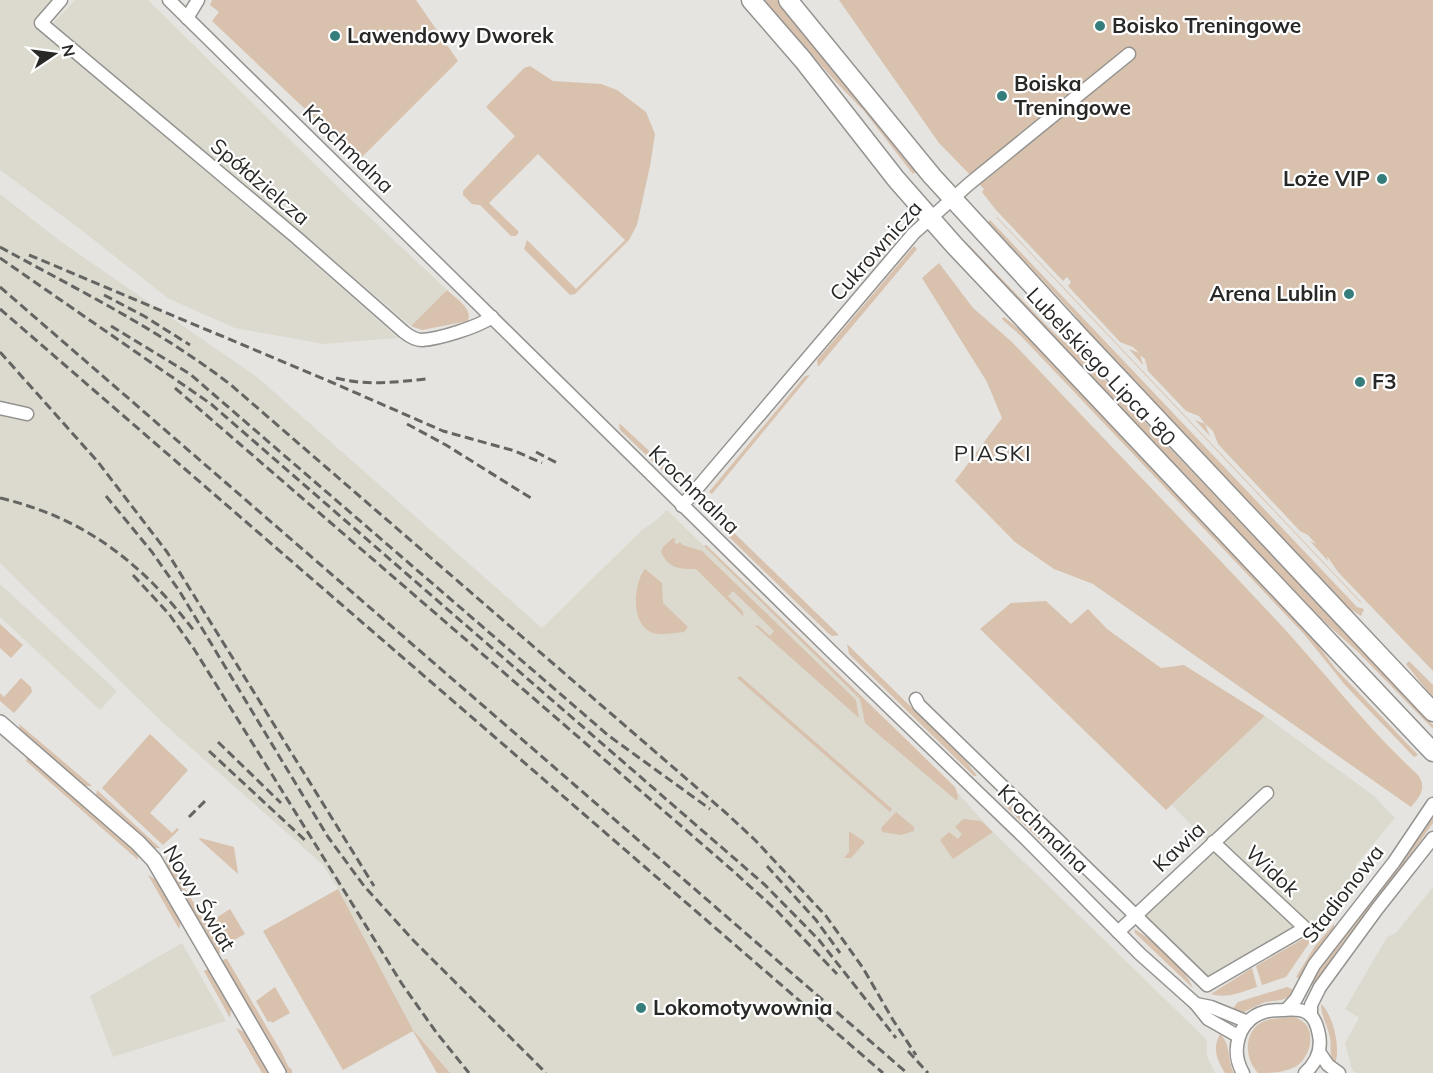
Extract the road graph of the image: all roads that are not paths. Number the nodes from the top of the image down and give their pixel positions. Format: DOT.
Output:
graph roads {
  1 [pos="61,0"];
  2 [pos="169,0"];
  3 [pos="198,0"];
  4 [pos="751,0"];
  5 [pos="788,0"];
  6 [pos="187,18"];
  7 [pos="1129,54"];
  8 [pos="952,198"];
  9 [pos="931,217"];
  10 [pos="492,317"];
  11 [pos="0,408"];
  12 [pos="27,414"];
  13 [pos="682,506"];
  14 [pos="916,699"];
  15 [pos="1432,711"];
  16 [pos="0,723"];
  17 [pos="1433,752"];
  18 [pos="1267,793"];
  19 [pos="1433,804"];
  20 [pos="1433,838"];
  21 [pos="1213,842"];
  22 [pos="1429,848"];
  23 [pos="1136,915"];
  24 [pos="1118,932"];
  25 [pos="1196,1004"];
  26 [pos="1287,1009"];
  27 [pos="1311,1016"];
  28 [pos="1248,1022"];
  29 [pos="1238,1036"];
  30 [pos="1319,1052"];
  31 [pos="278,1073"];
  32 [pos="1243,1073"];
  33 [pos="1305,1073"];
  34 [pos="1339,1073"];
  1 -- 10 [label="street, Spółdzielcza"];
  2 -- 6 [label="street, Krochmalna"];
  3 -- 6 [label="street"];
  4 -- 9 [label="main road, Lubelskiego Lipca '80"];
  5 -- 8 [label="main road, Lubelskiego Lipca '80"];
  6 -- 10 [label="street, Krochmalna"];
  7 -- 8 [label="street, Cukrownicza"];
  8 -- 9 [label="street, Cukrownicza"];
  8 -- 15 [label="main road, Lubelskiego Lipca '80"];
  9 -- 13 [label="street, Cukrownicza"];
  9 -- 17 [label="main road, Lubelskiego Lipca '80"];
  10 -- 13 [label="street, Krochmalna"];
  11 -- 12 [label="street"];
  13 -- 24 [label="street, Krochmalna"];
  14 -- 23 [label="street"];
  16 -- 31 [label="street, Nowy Świat"];
  18 -- 21 [label="street, Kawia"];
  19 -- 26 [label="street, Stadionowa"];
  20 -- 22 [label="street, Stadionowa"];
  21 -- 23 [label="street, Kawia"];
  21 -- 23 [label="street, Widok"];
  22 -- 27 [label="street, Stadionowa"];
  23 -- 24 [label="street, Kawia"];
  24 -- 25 [label="street, Krochmalna"];
  25 -- 28 [label="street, Krochmalna"];
  25 -- 29 [label="street, Krochmalna"];
  26 -- 27 [label="street"];
  26 -- 28 [label="street"];
  27 -- 30 [label="street"];
  28 -- 29 [label="street"];
  29 -- 32 [label="street"];
  30 -- 33 [label="street"];
  30 -- 34 [label="street"];
}
